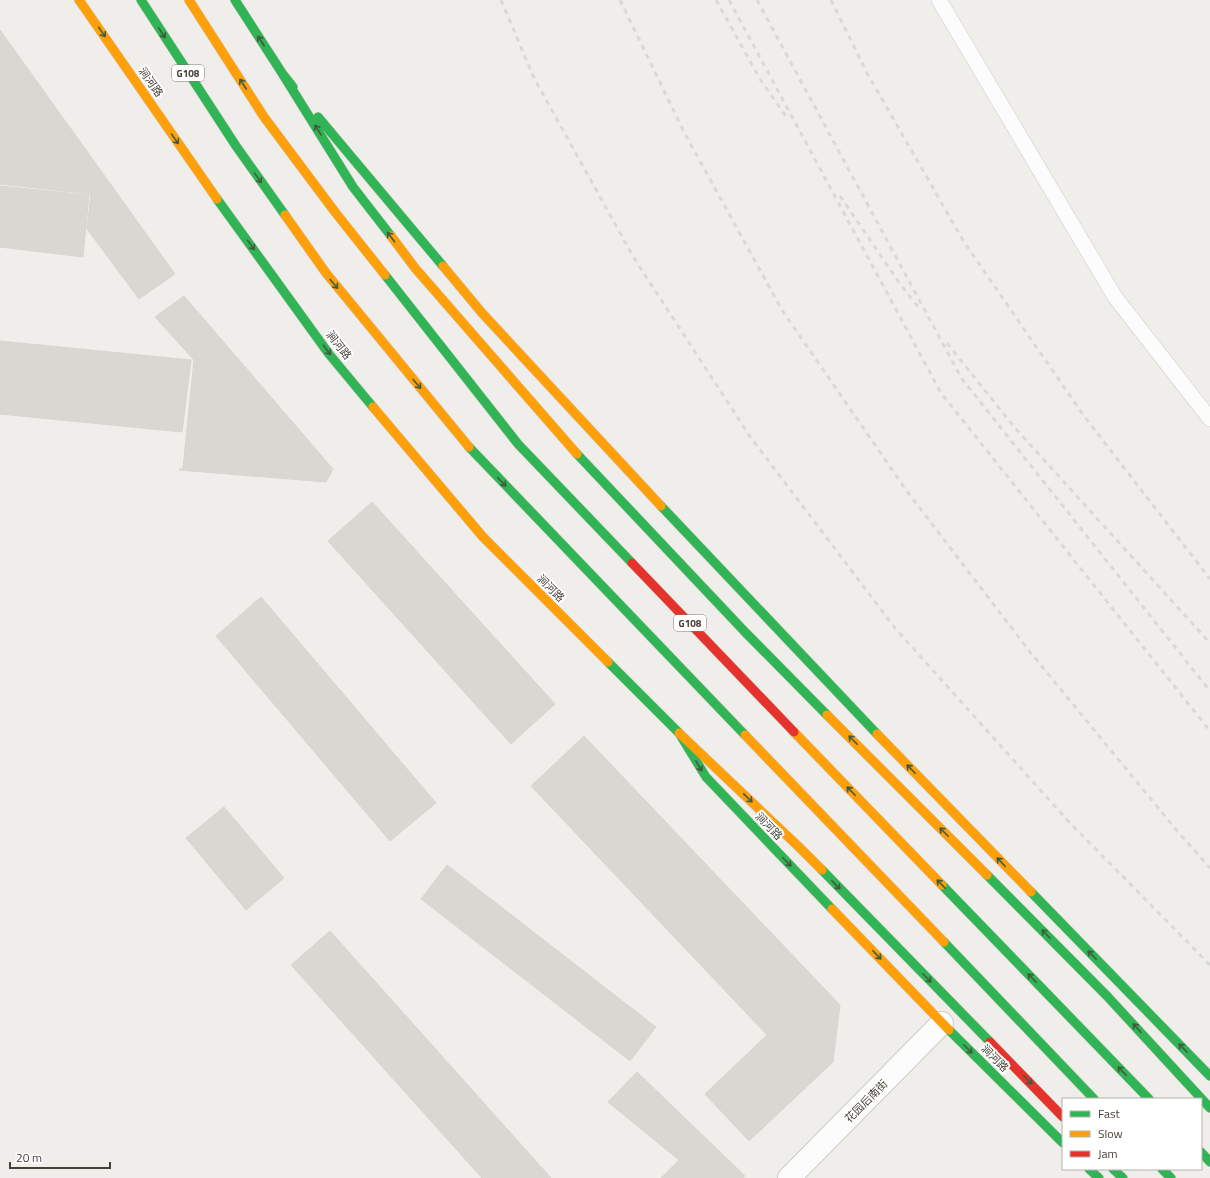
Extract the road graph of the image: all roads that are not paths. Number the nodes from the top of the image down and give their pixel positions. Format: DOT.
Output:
graph roads {
  1 [pos="79,0"];
  2 [pos="141,0"];
  3 [pos="189,0"];
  4 [pos="235,0"];
  5 [pos="939,0"];
  6 [pos="282,73"];
  7 [pos="1210,419"];
  8 [pos="679,733"];
  9 [pos="942,1023"];
  10 [pos="1210,1076"];
  11 [pos="1093,1098"];
  12 [pos="1148,1098"];
  13 [pos="1201,1098"];
  14 [pos="1202,1099"];
  15 [pos="1210,1108"];
  16 [pos="1062,1116"];
  17 [pos="1062,1142"];
  18 [pos="1202,1153"];
  19 [pos="1210,1162"];
  20 [pos="1091,1170"];
  21 [pos="1114,1170"];
  22 [pos="1163,1170"];
  23 [pos="789,1178"];
  24 [pos="1098,1178"];
  25 [pos="1123,1178"];
  26 [pos="1171,1178"];
  1 -- 8 [label="main road, 涧河路, one-way"];
  2 -- 11 [label="main road, G108, one-way"];
  12 -- 3 [label="main road, G108, one-way"];
  6 -- 4 [label="main road, one-way"];
  5 -- 7 [label="lane"];
  10 -- 6 [label="main road, one-way"];
  13 -- 6 [label="main road, one-way"];
  8 -- 9 [label="main road, 涧河路, one-way"];
  8 -- 16 [label="main road, one-way"];
  9 -- 17 [label="main road, 涧河路, one-way"];
  9 -- 23 [label="street, 花园后南街"];
  15 -- 14 [label="main road, one-way"];
  18 -- 19 [label="main road"];
  20 -- 24 [label="main road"];
  21 -- 25 [label="main road"];
  22 -- 26 [label="main road"];
}
